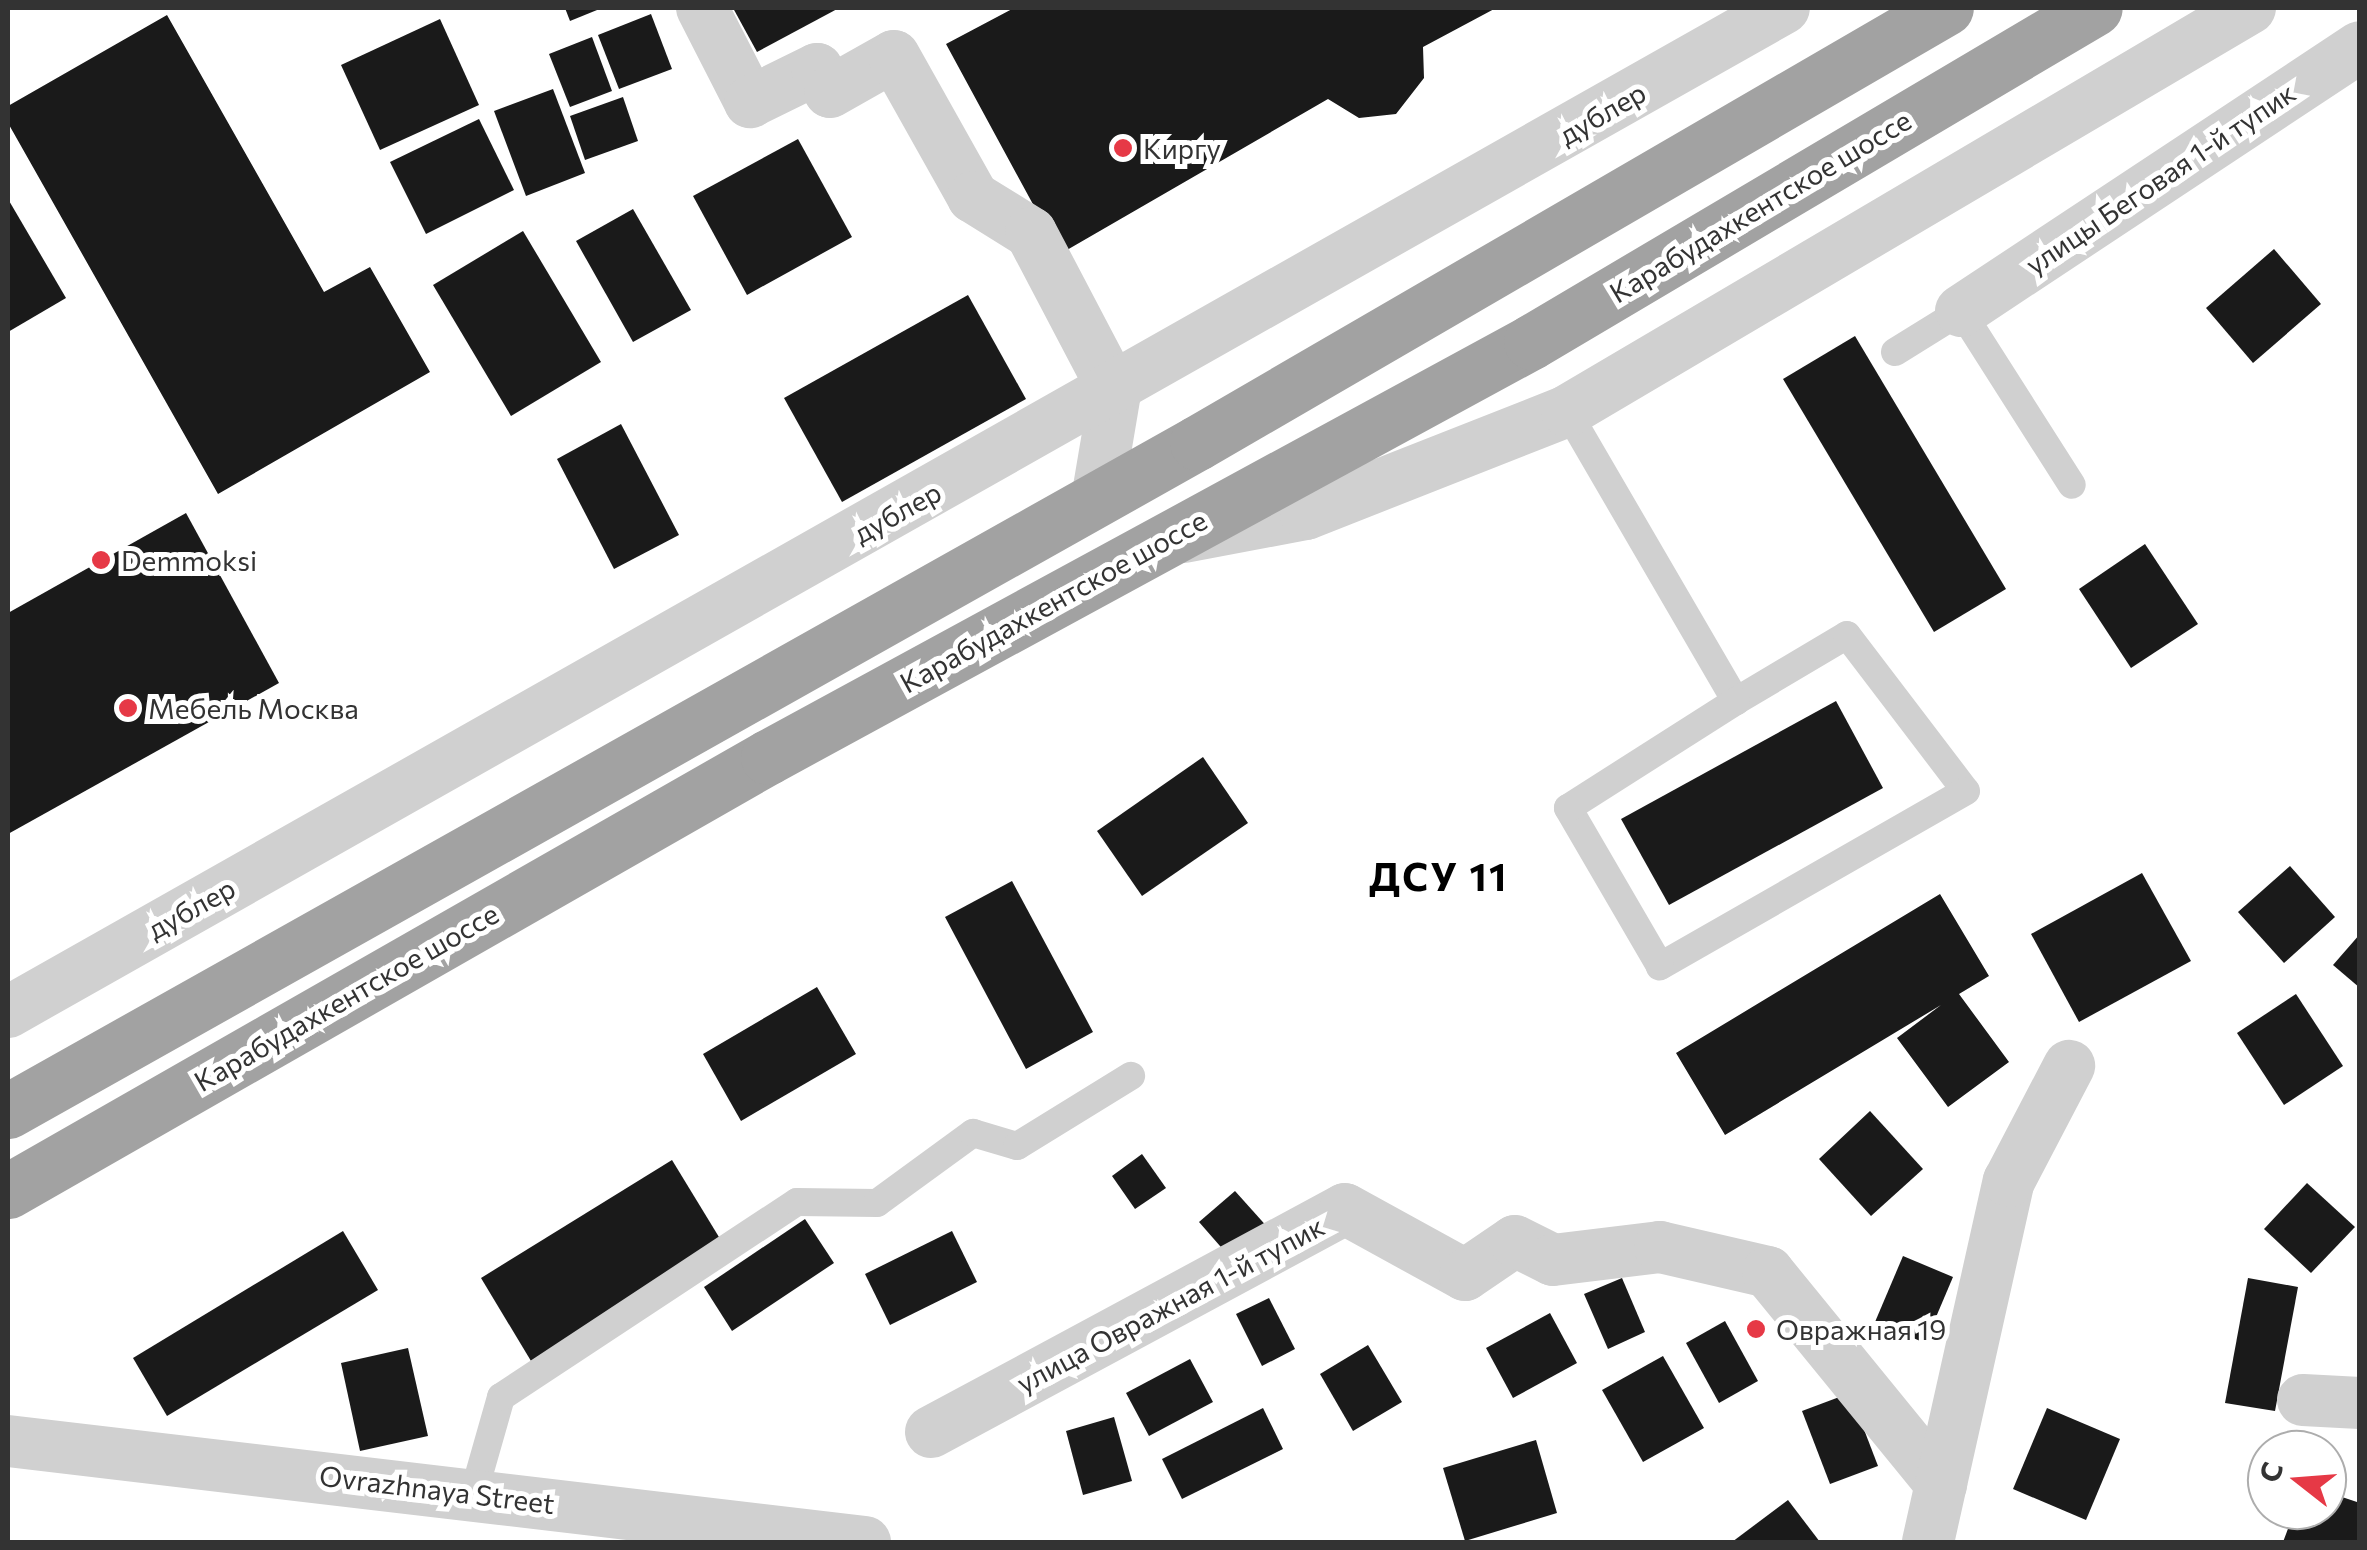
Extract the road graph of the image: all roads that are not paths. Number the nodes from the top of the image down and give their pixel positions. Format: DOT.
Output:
graph roads {
  1 [pos="702,8"];
  2 [pos="1784,8"];
  3 [pos="1946,8"];
  4 [pos="2095,8"];
  5 [pos="2250,8"];
  6 [pos="2360,47"];
  7 [pos="1961,311"];
  8 [pos="1895,352"];
  9 [pos="1116,393"];
  10 [pos="1567,411"];
  11 [pos="2072,485"];
  12 [pos="1097,499"];
  13 [pos="1158,542"];
  14 [pos="1736,701"];
  15 [pos="8,1012"];
  16 [pos="2068,1066"];
  17 [pos="1130,1076"];
  18 [pos="8,1111"];
  19 [pos="8,1190"];
  20 [pos="2304,1400"];
  21 [pos="2360,1404"];
  22 [pos="931,1432"];
  23 [pos="8,1441"];
  24 [pos="1941,1484"];
  25 [pos="474,1492"];
  26 [pos="865,1542"];
  27 [pos="1928,1542"];
  1 -- 9 [label="street"];
  2 -- 9 [label="street, дублер"];
  3 -- 12 [label="highway"];
  4 -- 13 [label="highway, Карабудахкентское шоссе"];
  5 -- 10 [label="street"];
  6 -- 7 [label="street, улицы Беговая 1-й тупик"];
  7 -- 8 [label="lane"];
  7 -- 11 [label="lane"];
  9 -- 12 [label="street"];
  9 -- 15 [label="street, дублер"];
  10 -- 13 [label="street"];
  10 -- 14 [label="lane"];
  12 -- 18 [label="highway"];
  13 -- 19 [label="highway, Карабудахкентское шоссе"];
  14 -- 14 [label="lane"];
  16 -- 24 [label="street"];
  17 -- 25 [label="lane"];
  20 -- 21 [label="street"];
  22 -- 24 [label="street, улица Овражная 1-й тупик"];
  23 -- 25 [label="street, Ovrazhnaya Street"];
  24 -- 27 [label="street"];
  25 -- 26 [label="street, Ovrazhnaya Street"];
}
